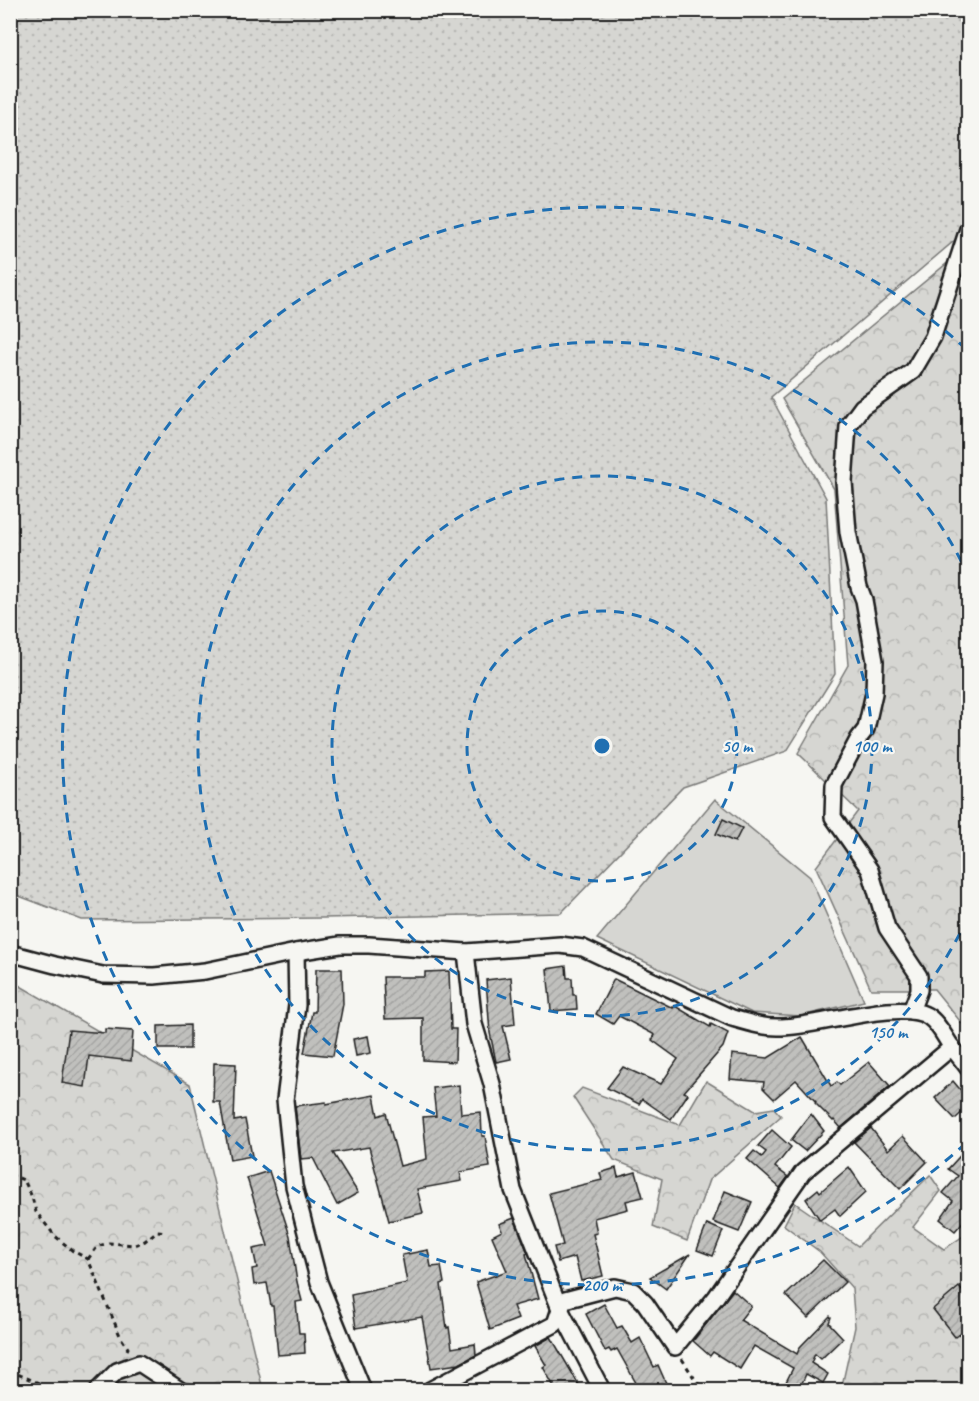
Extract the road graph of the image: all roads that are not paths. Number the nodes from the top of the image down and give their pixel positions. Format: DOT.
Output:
graph roads {
  1 [pos="969,229"];
  2 [pos="296,952"];
  3 [pos="466,952"];
  4 [pos="10,953"];
  5 [pos="911,1011"];
  6 [pos="952,1047"];
  7 [pos="969,1068"];
  8 [pos="560,1309"];
  9 [pos="98,1390"];
  10 [pos="180,1390"];
  11 [pos="363,1390"];
  12 [pos="430,1390"];
  13 [pos="602,1390"];
  1 -- 5 [label="street"];
  2 -- 3 [label="street"];
  2 -- 4 [label="street"];
  2 -- 11 [label="street"];
  3 -- 5 [label="street"];
  3 -- 8 [label="street"];
  5 -- 6 [label="street"];
  6 -- 7 [label="street"];
  6 -- 8 [label="street"];
  8 -- 12 [label="street"];
  8 -- 13 [label="street"];
  9 -- 10 [label="street"];
}
